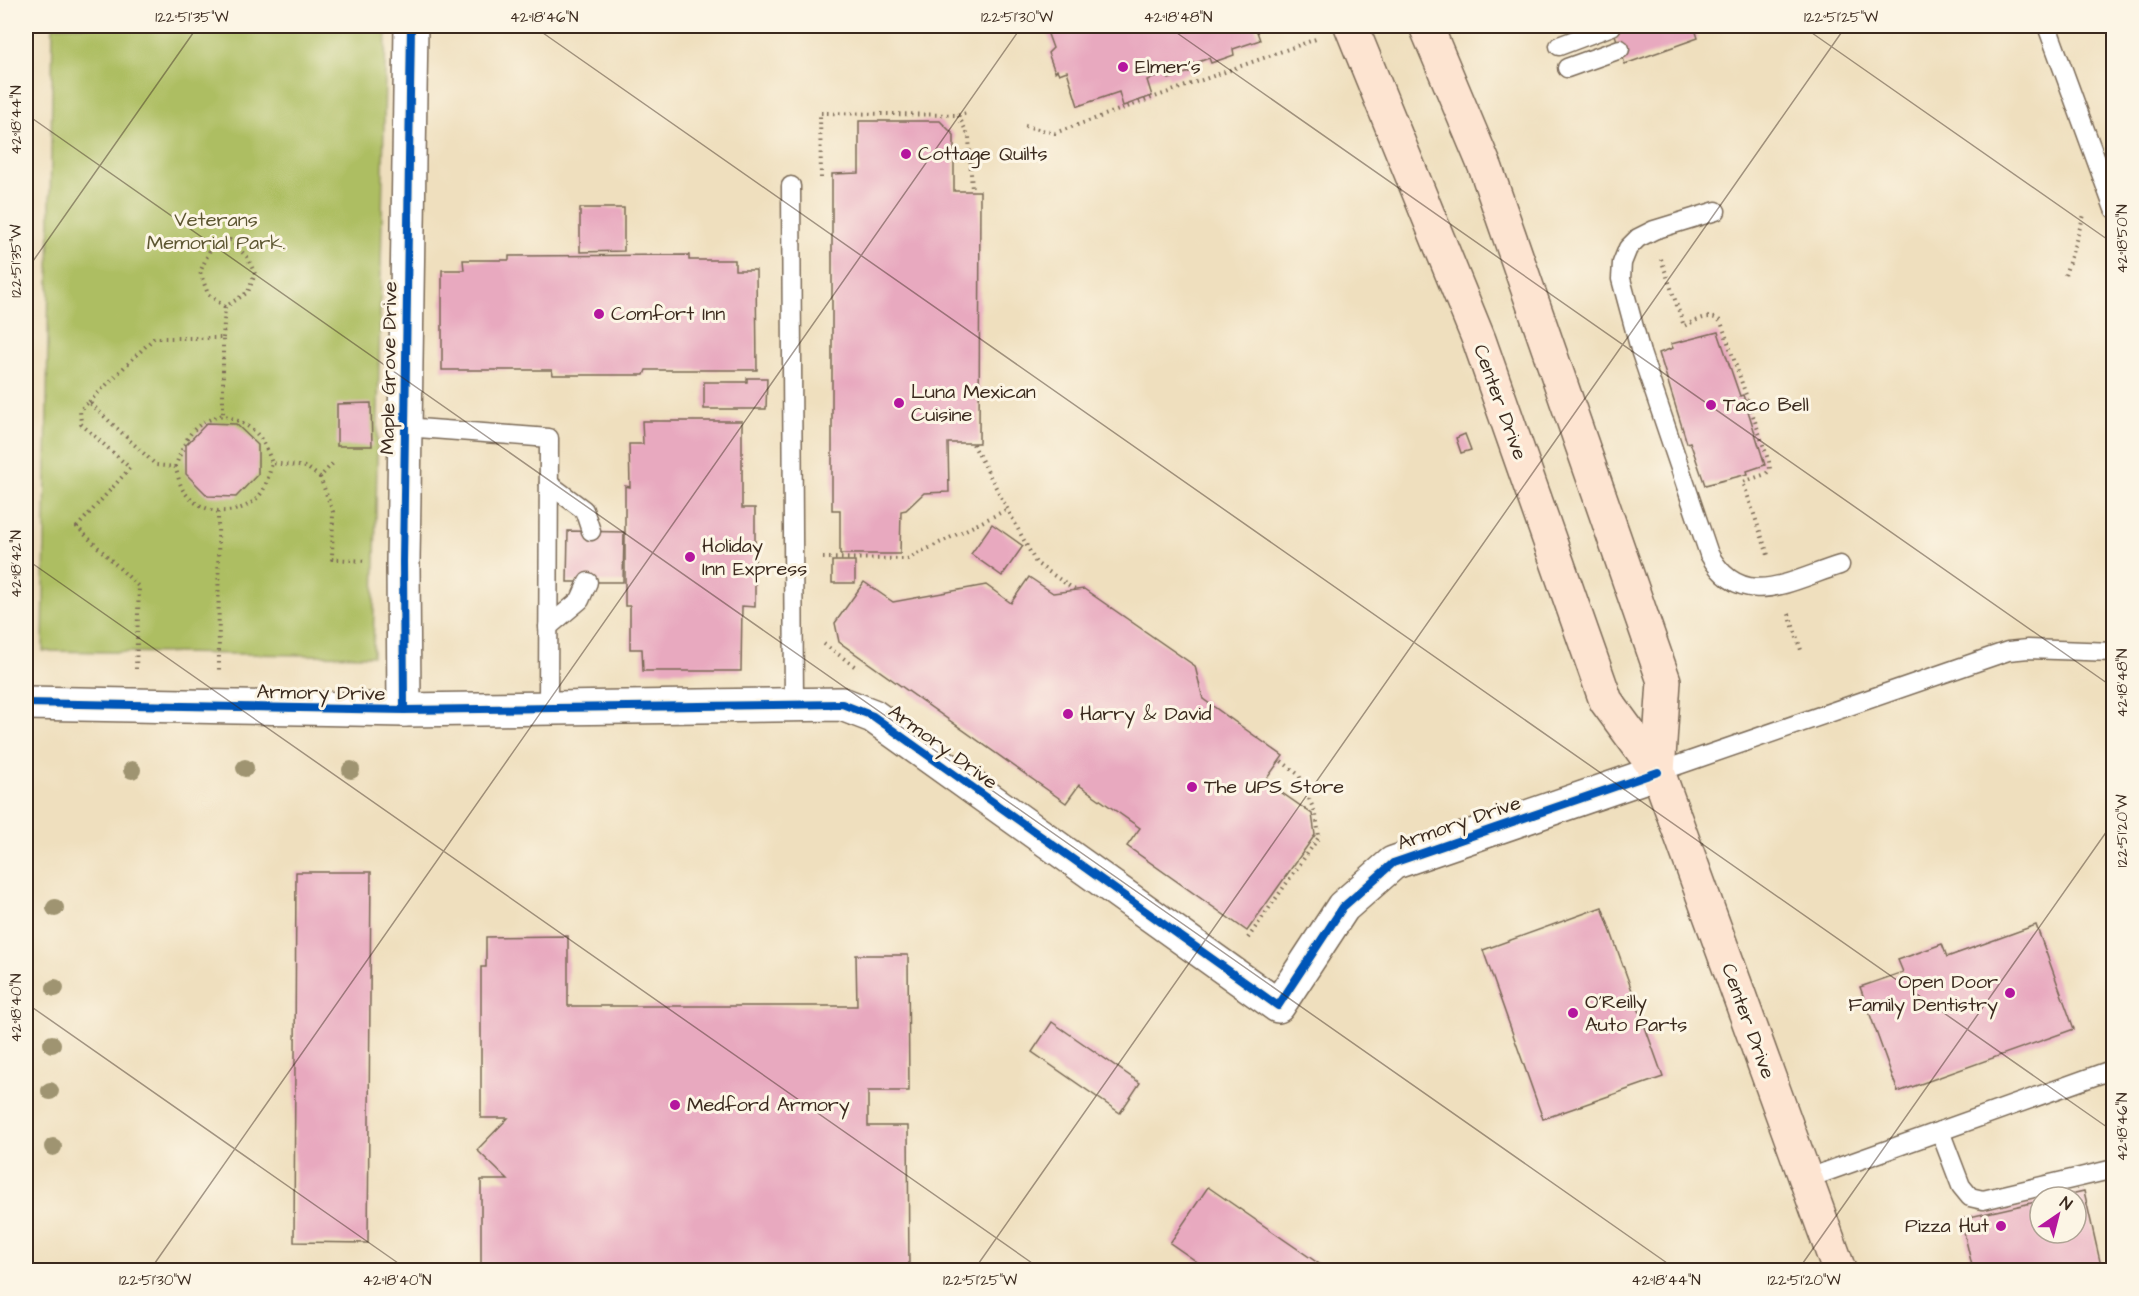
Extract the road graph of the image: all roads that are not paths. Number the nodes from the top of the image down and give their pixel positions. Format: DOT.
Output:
graph roads {
  1 [pos="411,26"];
  2 [pos="1351,26"];
  3 [pos="1426,26"];
  4 [pos="1612,26"];
  5 [pos="2047,26"];
  6 [pos="1559,46"];
  7 [pos="1620,49"];
  8 [pos="1567,68"];
  9 [pos="791,186"];
  10 [pos="2111,202"];
  11 [pos="1716,211"];
  12 [pos="405,427"];
  13 [pos="549,484"];
  14 [pos="591,531"];
  15 [pos="1840,565"];
  16 [pos="588,582"];
  17 [pos="548,627"];
  18 [pos="2114,652"];
  19 [pos="26,703"];
  20 [pos="794,705"];
  21 [pos="548,709"];
  22 [pos="404,710"];
  23 [pos="1658,772"];
  24 [pos="2114,1069"];
  25 [pos="1940,1131"];
  26 [pos="2114,1169"];
  27 [pos="1806,1179"];
  28 [pos="1839,1270"];
  1 -- 12 [label="street, Maple Grove Drive"];
  2 -- 23 [label="main road, Center Drive"];
  3 -- 23 [label="main road, Center Drive"];
  4 -- 6 [label="lane"];
  5 -- 10 [label="lane"];
  7 -- 8 [label="lane"];
  9 -- 20 [label="lane"];
  11 -- 15 [label="lane"];
  12 -- 13 [label="lane"];
  12 -- 22 [label="street, Maple Grove Drive"];
  13 -- 14 [label="lane"];
  13 -- 17 [label="lane"];
  16 -- 17 [label="lane"];
  17 -- 21 [label="lane"];
  18 -- 23 [label="lane"];
  19 -- 22 [label="street, Armory Drive"];
  20 -- 21 [label="street, Armory Drive"];
  20 -- 23 [label="street, Armory Drive"];
  21 -- 22 [label="street, Armory Drive"];
  23 -- 27 [label="main road, Center Drive"];
  24 -- 25 [label="lane"];
  25 -- 26 [label="lane"];
  25 -- 27 [label="lane"];
  27 -- 28 [label="main road, Center Drive"];
}
